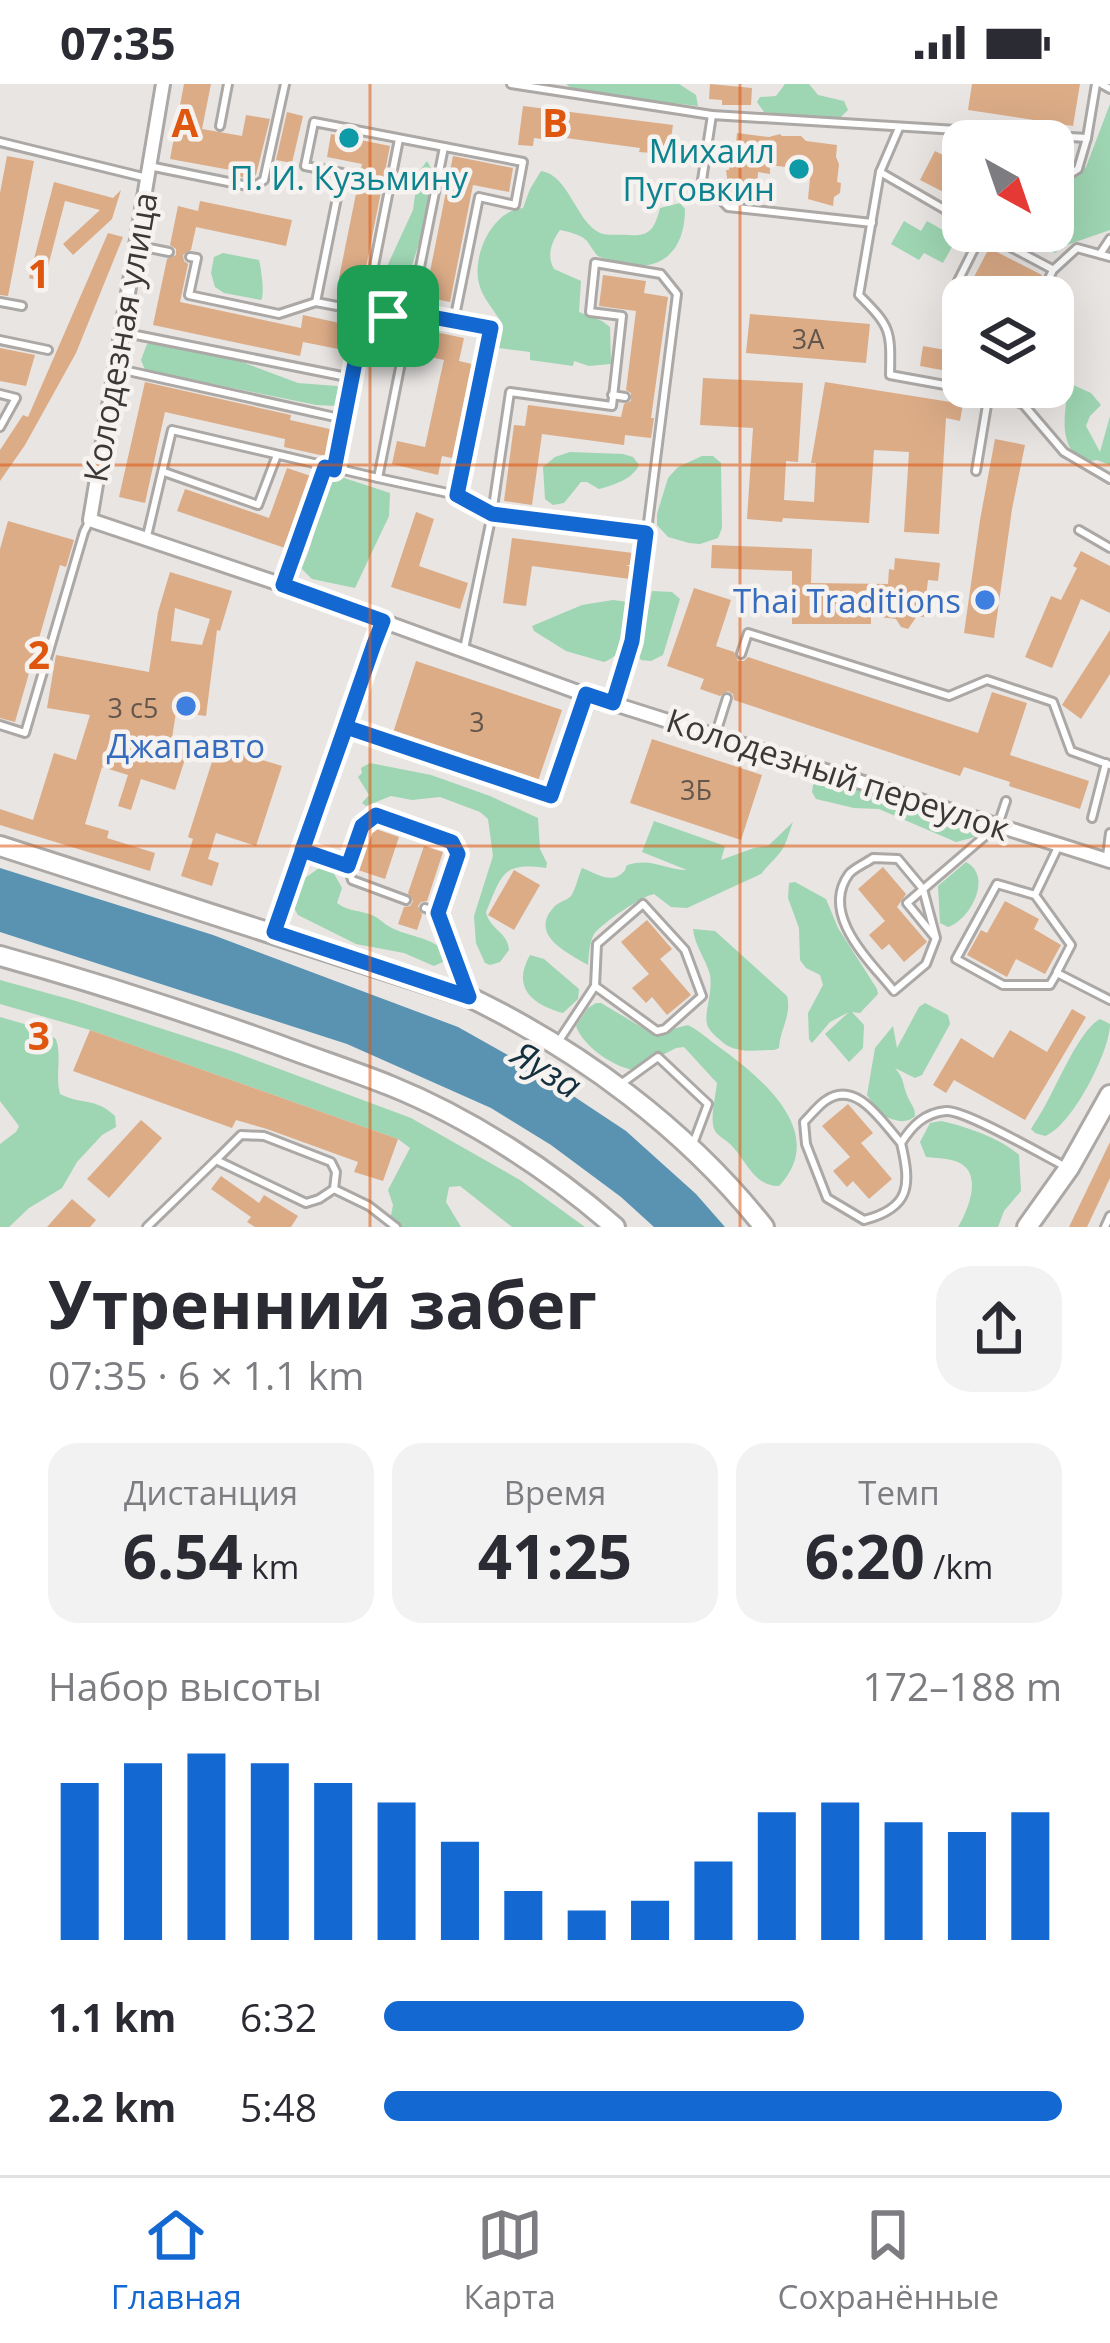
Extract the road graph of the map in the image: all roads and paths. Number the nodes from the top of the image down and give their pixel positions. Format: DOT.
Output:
graph roads {
  1 [pos="163,84"];
  2 [pos="228,84"];
  3 [pos="285,84"];
  4 [pos="511,84"];
  5 [pos="1099,84"];
  6 [pos="1110,89"];
  7 [pos="712,115"];
  8 [pos="220,126"];
  9 [pos="899,128"];
  10 [pos="1087,138"];
  11 [pos="399,139"];
  12 [pos="0,142"];
  13 [pos="444,147"];
  14 [pos="148,172"];
  15 [pos="880,172"];
  16 [pos="1074,172"];
  17 [pos="942,208"];
  18 [pos="872,224"];
  19 [pos="1110,239"];
  20 [pos="136,245"];
  21 [pos="169,252"];
  22 [pos="1020,252"];
  23 [pos="1100,254"];
  24 [pos="190,257"];
  25 [pos="1110,257"];
  26 [pos="1053,270"];
  27 [pos="1050,276"];
  28 [pos="0,302"];
  29 [pos="316,302"];
  30 [pos="22,306"];
  31 [pos="365,311"];
  32 [pos="410,320"];
  33 [pos="454,321"];
  34 [pos="121,332"];
  35 [pos="0,340"];
  36 [pos="47,350"];
  37 [pos="115,368"];
  38 [pos="352,378"];
  39 [pos="942,384"];
  40 [pos="0,394"];
  41 [pos="612,395"];
  42 [pos="625,397"];
  43 [pos="986,408"];
  44 [pos="1026,408"];
  45 [pos="344,418"];
  46 [pos="0,427"];
  47 [pos="277,455"];
  48 [pos="329,468"];
  49 [pos="976,471"];
  50 [pos="163,472"];
  51 [pos="378,478"];
  52 [pos="1110,479"];
  53 [pos="457,495"];
  54 [pos="492,514"];
  55 [pos="90,520"];
  56 [pos="1079,530"];
  57 [pos="646,533"];
  58 [pos="146,540"];
  59 [pos="1110,548"];
  60 [pos="283,585"];
  61 [pos="383,621"];
  62 [pos="464,650"];
  63 [pos="741,654"];
  64 [pos="586,694"];
  65 [pos="727,698"];
  66 [pos="613,703"];
  67 [pos="0,724"];
  68 [pos="346,727"];
  69 [pos="715,736"];
  70 [pos="1108,764"];
  71 [pos="1006,801"];
  72 [pos="1092,818"];
  73 [pos="998,825"];
  74 [pos="1110,833"];
  75 [pos="1059,844"];
  76 [pos="0,846"];
  77 [pos="302,850"];
  78 [pos="1108,860"];
  79 [pos="348,866"];
  80 [pos="923,889"];
  81 [pos="1035,895"];
  82 [pos="406,900"];
  83 [pos="425,908"];
  84 [pos="438,913"];
  85 [pos="274,932"];
  86 [pos="936,938"];
  87 [pos="0,956"];
  88 [pos="1057,973"];
  89 [pos="596,986"];
  90 [pos="469,997"];
  91 [pos="1110,1000"];
  92 [pos="556,1044"];
  93 [pos="616,1087"];
  94 [pos="1108,1104"];
  95 [pos="901,1143"];
  96 [pos="691,1147"];
  97 [pos="216,1160"];
  98 [pos="1069,1168"];
  99 [pos="334,1189"];
  100 [pos="1110,1216"];
  101 [pos="146,1227"];
  102 [pos="396,1227"];
  103 [pos="615,1227"];
  104 [pos="764,1227"];
  105 [pos="1027,1227"];
  106 [pos="1105,1227"];
  1 -- 14 [label="street, Колодезная улица"];
  2 -- 8 [label="lane"];
  3 -- 14 [label="lane"];
  4 -- 7 [label="lane"];
  5 -- 6 [label="lane"];
  5 -- 10 [label="lane"];
  7 -- 9 [label="lane"];
  7 -- 18 [label="lane"];
  9 -- 10 [label="lane"];
  9 -- 15 [label="lane"];
  10 -- 16 [label="lane"];
  11 -- 13 [label="lane"];
  11 -- 29 [label="lane"];
  11 -- 31 [label="lane"];
  12 -- 14 [label="lane"];
  13 -- 32 [label="lane"];
  13 -- 33 [label="lane"];
  14 -- 20 [label="street, Колодезная улица"];
  15 -- 17 [label="lane"];
  15 -- 18 [label="lane"];
  18 -- 39 [label="lane"];
  19 -- 23 [label="lane"];
  20 -- 21 [label="lane"];
  20 -- 34 [label="street, Колодезная улица"];
  22 -- 26 [label="lane"];
  23 -- 25 [label="lane"];
  23 -- 26 [label="lane"];
  24 -- 29 [label="lane"];
  26 -- 27 [label="lane"];
  28 -- 30 [label="lane"];
  29 -- 31 [label="lane"];
  31 -- 32 [label="lane"];
  31 -- 38 [label="lane"];
  32 -- 33 [label="lane"];
  32 -- 51 [label="lane"];
  33 -- 53 [label="lane"];
  34 -- 37 [label="street, Колодезная улица"];
  34 -- 38 [label="lane"];
  35 -- 36 [label="lane"];
  37 -- 45 [label="lane"];
  37 -- 55 [label="street, Колодезная улица"];
  38 -- 45 [label="lane"];
  40 -- 46 [label="lane"];
  41 -- 42 [label="lane"];
  41 -- 54 [label="lane"];
  41 -- 57 [label="lane"];
  43 -- 49 [label="lane"];
  44 -- 52 [label="lane"];
  45 -- 48 [label="lane"];
  47 -- 48 [label="lane"];
  47 -- 50 [label="lane"];
  47 -- 50 [label="lane"];
  48 -- 51 [label="lane"];
  48 -- 60 [label="lane"];
  50 -- 58 [label="lane"];
  51 -- 53 [label="lane"];
  53 -- 54 [label="lane"];
  54 -- 57 [label="lane"];
  54 -- 62 [label="lane"];
  55 -- 58 [label="street, Колодезный переулок"];
  55 -- 67 [label="lane"];
  56 -- 59 [label="lane"];
  57 -- 66 [label="lane"];
  58 -- 60 [label="street, Колодезный переулок"];
  60 -- 61 [label="street, Колодезный переулок"];
  61 -- 62 [label="street, Колодезный переулок"];
  61 -- 68 [label="street"];
  62 -- 64 [label="street, Колодезный переулок"];
  63 -- 70 [label="lane"];
  64 -- 66 [label="street, Колодезный переулок"];
  64 -- 68 [label="lane"];
  65 -- 69 [label="lane"];
  66 -- 69 [label="street, Колодезный переулок"];
  68 -- 77 [label="street"];
  69 -- 73 [label="street, Колодезный переулок"];
  70 -- 72 [label="lane"];
  71 -- 73 [label="lane"];
  73 -- 75 [label="street, Колодезный переулок"];
  73 -- 80 [label="lane"];
  74 -- 78 [label="lane"];
  75 -- 78 [label="street, Колодезный переулок"];
  75 -- 81 [label="lane"];
  76 -- 85 [label="main road"];
  77 -- 79 [label="lane"];
  77 -- 85 [label="street"];
  79 -- 82 [label="lane"];
  79 -- 84 [label="lane"];
  80 -- 86 [label="lane"];
  80 -- 86 [label="lane"];
  80 -- 86 [label="lane"];
  81 -- 88 [label="lane"];
  81 -- 88 [label="lane"];
  83 -- 84 [label="lane"];
  84 -- 90 [label="lane"];
  85 -- 90 [label="main road"];
  87 -- 103 [label="main road"];
  88 -- 91 [label="lane"];
  89 -- 89 [label="lane"];
  89 -- 92 [label="lane"];
  90 -- 92 [label="main road"];
  92 -- 93 [label="main road"];
  93 -- 96 [label="main road"];
  93 -- 96 [label="lane"];
  94 -- 98 [label="main road"];
  95 -- 95 [label="lane"];
  95 -- 98 [label="lane"];
  96 -- 104 [label="main road"];
  97 -- 99 [label="lane"];
  97 -- 99 [label="lane"];
  97 -- 101 [label="lane"];
  98 -- 105 [label="main road"];
  99 -- 102 [label="lane"];
  100 -- 106 [label="lane"];
}
